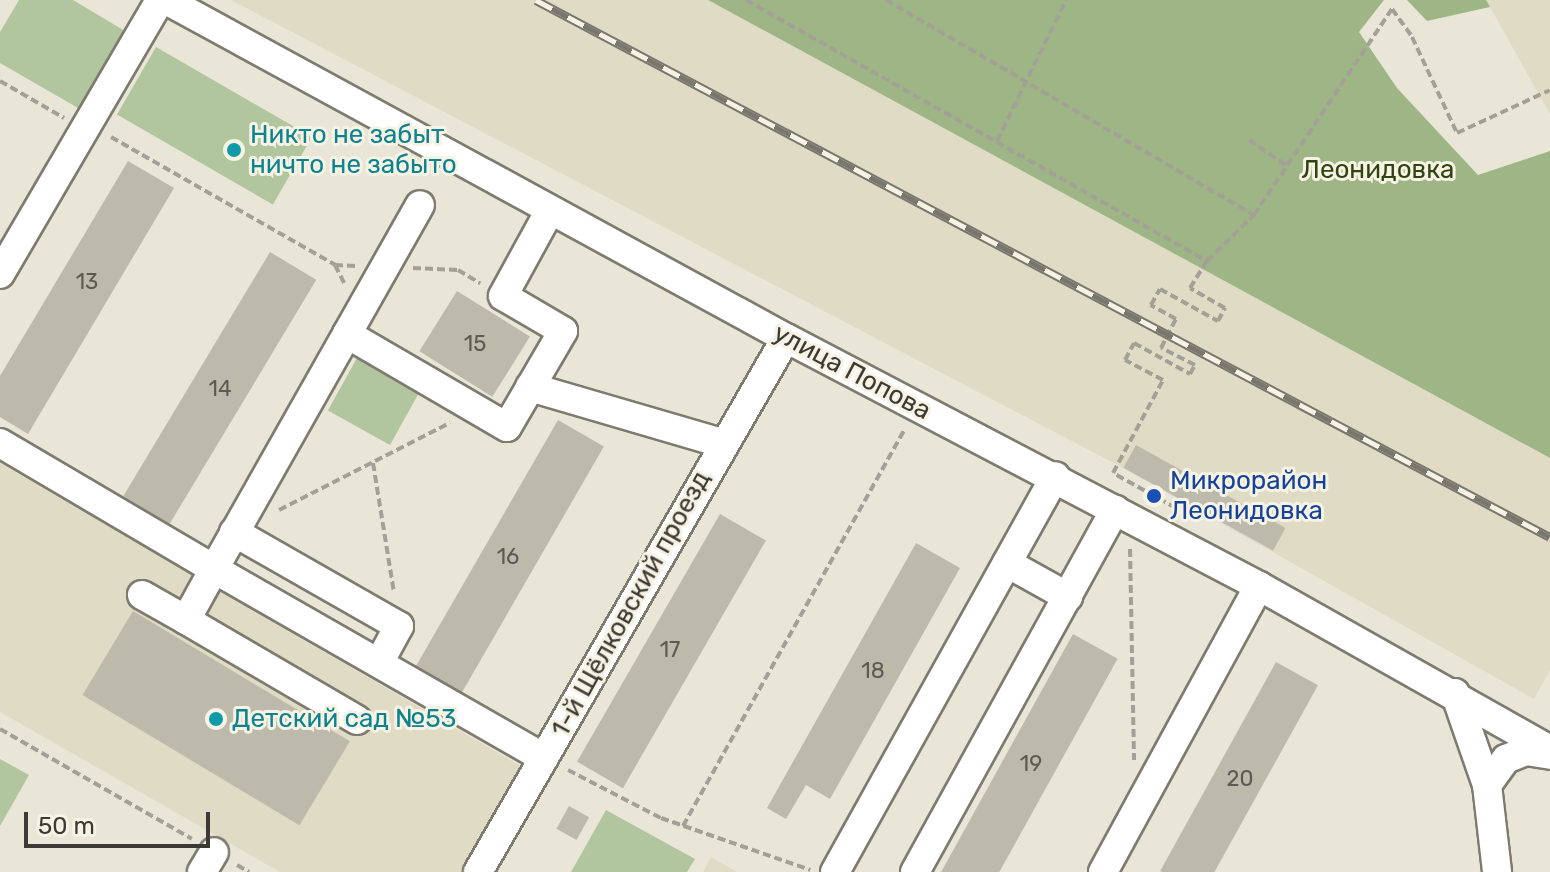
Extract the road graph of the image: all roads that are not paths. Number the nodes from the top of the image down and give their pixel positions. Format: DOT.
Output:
graph roads {
  1 [pos="163,0"];
  2 [pos="420,205"];
  3 [pos="550,210"];
  4 [pos="0,274"];
  5 [pos="347,334"];
  6 [pos="786,338"];
  7 [pos="530,387"];
  8 [pos="0,443"];
  9 [pos="721,443"];
  10 [pos="1055,476"];
  11 [pos="1115,509"];
  12 [pos="234,532"];
  13 [pos="1007,563"];
  14 [pos="214,569"];
  15 [pos="1259,586"];
  16 [pos="142,595"];
  17 [pos="1068,597"];
  18 [pos="186,620"];
  19 [pos="379,663"];
  20 [pos="1455,693"];
  21 [pos="357,720"];
  22 [pos="1548,746"];
  23 [pos="544,758"];
  24 [pos="1487,785"];
  25 [pos="478,872"];
  26 [pos="835,872"];
  27 [pos="915,872"];
  28 [pos="1103,872"];
  29 [pos="1497,872"];
  1 -- 3 [label="street, улица Попова"];
  1 -- 4 [label="street"];
  2 -- 5 [label="street"];
  3 -- 6 [label="street, улица Попова"];
  3 -- 7 [label="street"];
  5 -- 7 [label="street"];
  5 -- 12 [label="street"];
  6 -- 9 [label="street, 1-й Щёлковский проезд"];
  6 -- 10 [label="street, улица Попова"];
  7 -- 9 [label="street"];
  8 -- 14 [label="street"];
  9 -- 23 [label="street, 1-й Щёлковский проезд"];
  10 -- 11 [label="street, улица Попова"];
  10 -- 13 [label="street"];
  11 -- 15 [label="street, улица Попова"];
  11 -- 17 [label="street"];
  12 -- 14 [label="street"];
  12 -- 19 [label="street"];
  13 -- 17 [label="street"];
  13 -- 26 [label="street"];
  14 -- 18 [label="street"];
  14 -- 19 [label="street"];
  15 -- 20 [label="street, улица Попова"];
  15 -- 28 [label="street"];
  16 -- 18 [label="street"];
  17 -- 27 [label="street"];
  18 -- 21 [label="street"];
  19 -- 23 [label="street"];
  20 -- 22 [label="street, улица Попова"];
  20 -- 24 [label="street"];
  22 -- 24 [label="street"];
  23 -- 25 [label="street, 1-й Щёлковский проезд"];
  24 -- 29 [label="street"];
}
